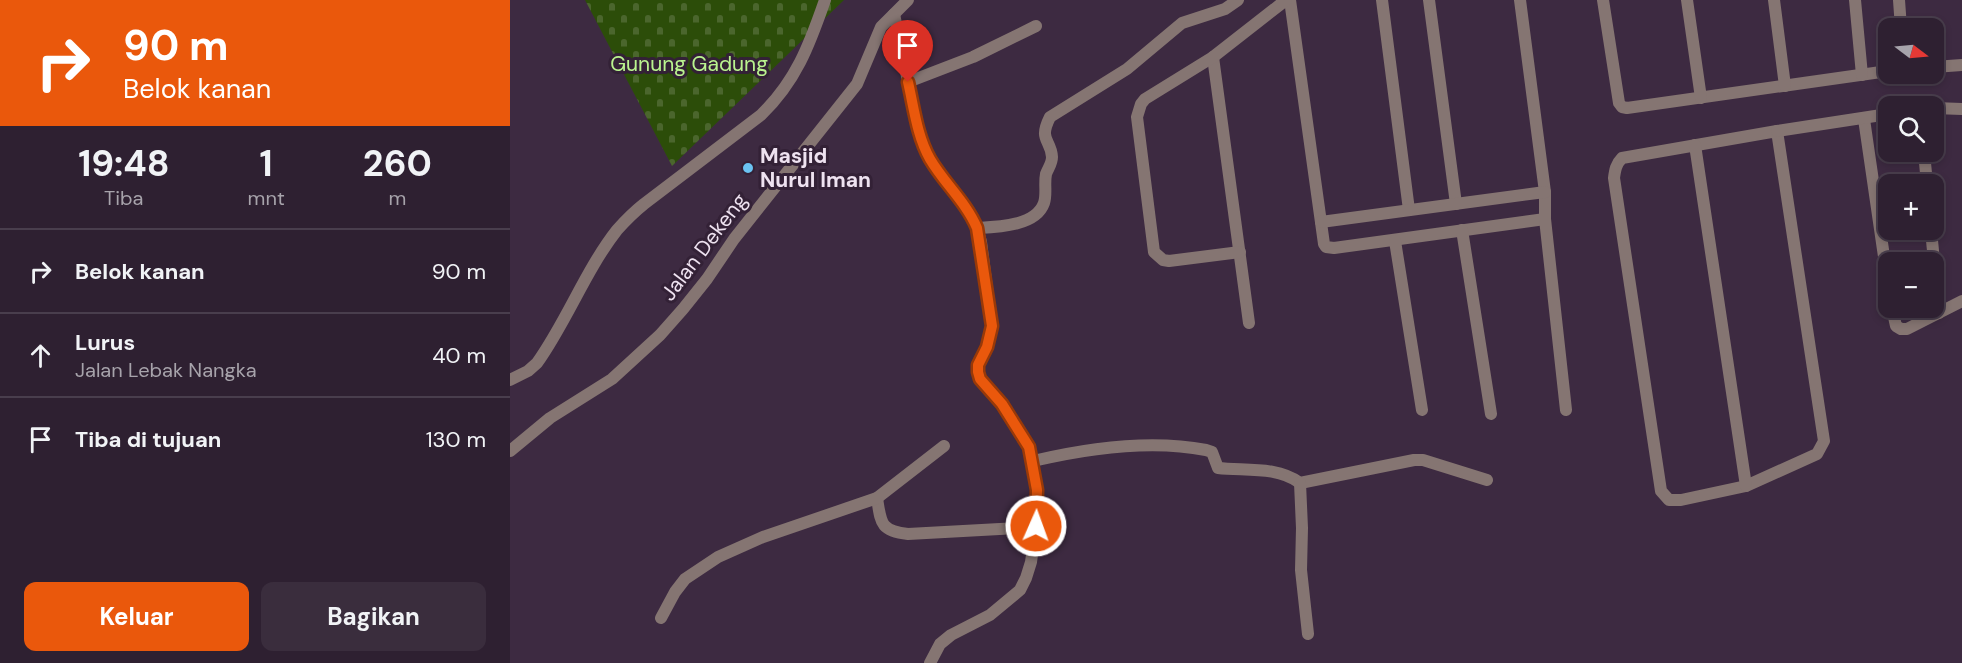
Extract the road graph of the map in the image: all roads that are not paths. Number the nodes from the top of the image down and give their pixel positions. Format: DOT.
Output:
graph roads {
  1 [pos="825,0"];
  2 [pos="908,0"];
  3 [pos="1238,0"];
  4 [pos="1288,0"];
  5 [pos="1382,0"];
  6 [pos="1430,0"];
  7 [pos="1520,0"];
  8 [pos="1603,0"];
  9 [pos="1687,0"];
  10 [pos="1774,0"];
  11 [pos="1855,0"];
  12 [pos="1899,0"];
  13 [pos="894,14"];
  14 [pos="1900,18"];
  15 [pos="1036,26"];
  16 [pos="1213,57"];
  17 [pos="1962,65"];
  18 [pos="1944,66"];
  19 [pos="1878,73"];
  20 [pos="1862,75"];
  21 [pos="908,82"];
  22 [pos="1785,86"];
  23 [pos="1701,98"];
  24 [pos="1944,108"];
  25 [pos="1962,109"];
  26 [pos="1878,116"];
  27 [pos="1864,119"];
  28 [pos="1777,131"];
  29 [pos="1695,145"];
  30 [pos="1545,192"];
  31 [pos="1455,204"];
  32 [pos="1409,210"];
  33 [pos="1545,219"];
  34 [pos="1321,222"];
  35 [pos="977,228"];
  36 [pos="1462,230"];
  37 [pos="1395,241"];
  38 [pos="1240,252"];
  39 [pos="1883,252"];
  40 [pos="1962,301"];
  41 [pos="1944,310"];
  42 [pos="1894,318"];
  43 [pos="1929,318"];
  44 [pos="1249,323"];
  45 [pos="510,380"];
  46 [pos="1422,410"];
  47 [pos="1566,410"];
  48 [pos="1491,414"];
  49 [pos="944,446"];
  50 [pos="510,451"];
  51 [pos="1033,461"];
  52 [pos="1487,480"];
  53 [pos="1300,483"];
  54 [pos="1746,486"];
  55 [pos="877,498"];
  56 [pos="1036,526"];
  57 [pos="661,618"];
  58 [pos="1308,634"];
  59 [pos="930,663"];
  1 -- 45 [label="street"];
  2 -- 13 [label="street, Jalan Dekeng"];
  3 -- 35 [label="street"];
  4 -- 16 [label="street"];
  4 -- 34 [label="street"];
  5 -- 32 [label="street"];
  6 -- 31 [label="street"];
  7 -- 30 [label="street"];
  8 -- 23 [label="street"];
  9 -- 23 [label="street"];
  10 -- 22 [label="street"];
  11 -- 20 [label="street"];
  12 -- 14 [label="street"];
  13 -- 21 [label="street"];
  13 -- 50 [label="street, Jalan Dekeng"];
  15 -- 21 [label="street"];
  16 -- 38 [label="street"];
  16 -- 38 [label="street"];
  17 -- 18 [label="street"];
  19 -- 20 [label="street"];
  20 -- 22 [label="street"];
  21 -- 35 [label="street"];
  22 -- 23 [label="street"];
  24 -- 25 [label="street"];
  26 -- 27 [label="street"];
  27 -- 28 [label="street"];
  27 -- 39 [label="street"];
  28 -- 29 [label="street"];
  28 -- 54 [label="street"];
  29 -- 54 [label="street"];
  29 -- 54 [label="street"];
  30 -- 31 [label="street"];
  30 -- 33 [label="street"];
  31 -- 32 [label="street"];
  32 -- 34 [label="street"];
  33 -- 36 [label="street"];
  33 -- 47 [label="street"];
  34 -- 37 [label="street"];
  35 -- 51 [label="street"];
  36 -- 37 [label="street"];
  36 -- 48 [label="street"];
  37 -- 46 [label="street"];
  38 -- 44 [label="street"];
  40 -- 41 [label="street"];
  42 -- 43 [label="street"];
  49 -- 55 [label="street"];
  51 -- 53 [label="street"];
  51 -- 56 [label="street"];
  52 -- 53 [label="street"];
  53 -- 58 [label="street"];
  55 -- 56 [label="street"];
  55 -- 57 [label="street"];
  56 -- 59 [label="street"];
}
